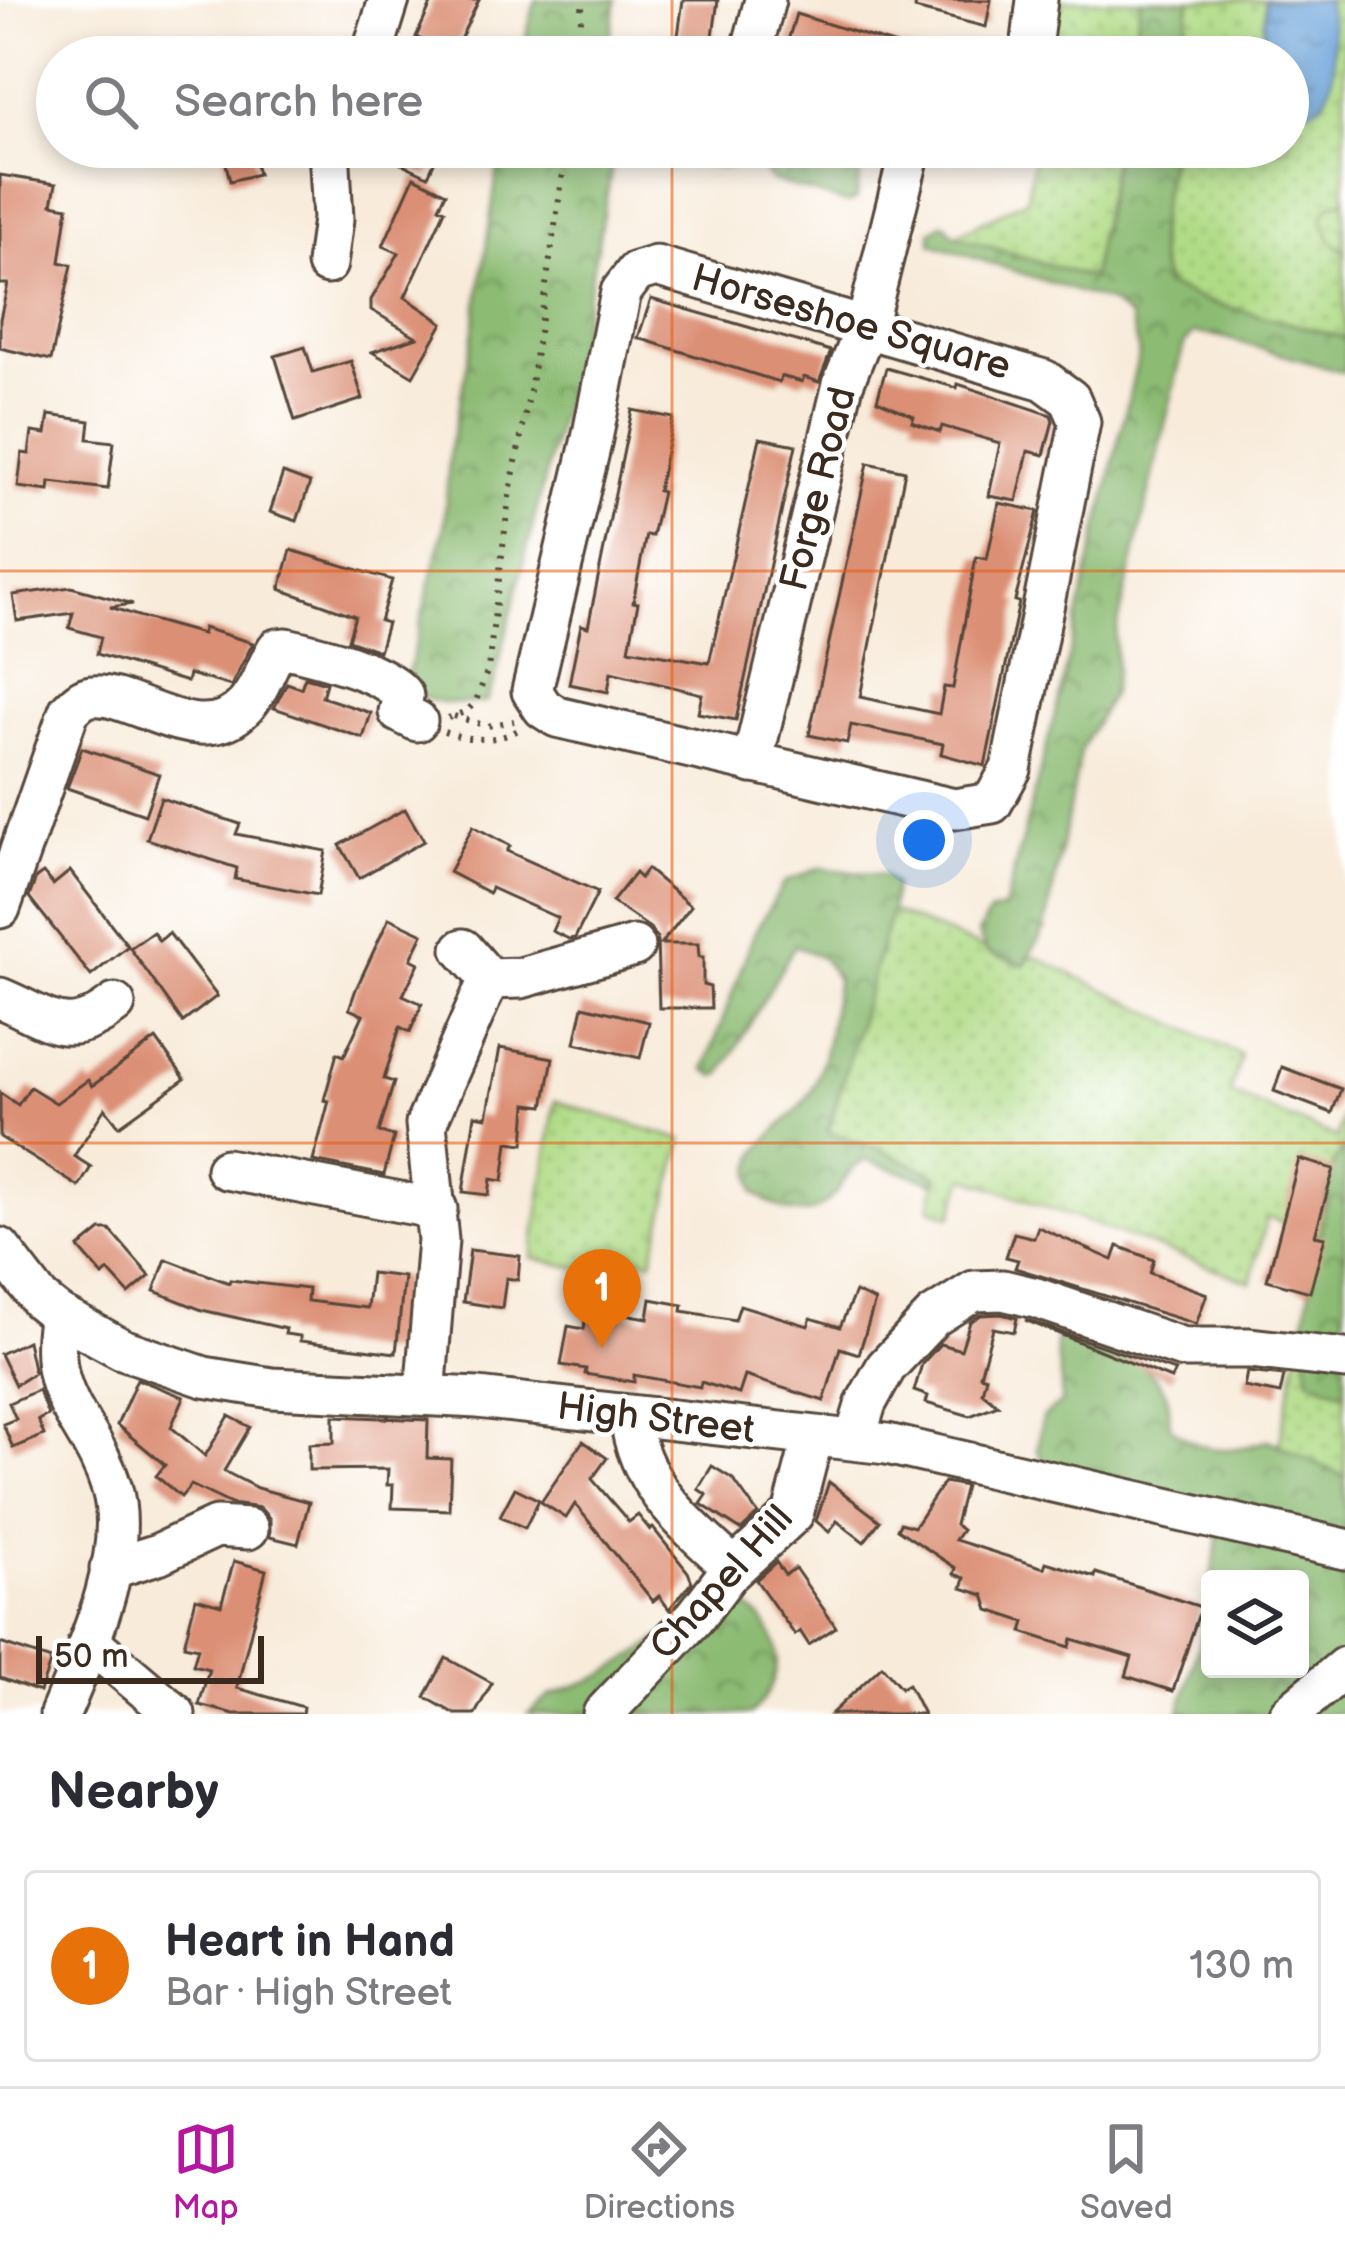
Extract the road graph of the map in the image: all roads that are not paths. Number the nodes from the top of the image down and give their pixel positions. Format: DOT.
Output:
graph roads {
  1 [pos="389,0"];
  2 [pos="766,0"];
  3 [pos="1037,0"];
  4 [pos="377,36"];
  5 [pos="753,36"];
  6 [pos="1033,36"];
  7 [pos="330,168"];
  8 [pos="906,168"];
  9 [pos="327,264"];
  10 [pos="866,327"];
  11 [pos="417,721"];
  12 [pos="752,764"];
  13 [pos="0,908"];
  14 [pos="634,946"];
  15 [pos="463,949"];
  16 [pos="505,979"];
  17 [pos="0,998"];
  18 [pos="116,1004"];
  19 [pos="226,1169"];
  20 [pos="437,1209"];
  21 [pos="0,1248"];
  22 [pos="59,1316"];
  23 [pos="1345,1359"];
  24 [pos="425,1395"];
  25 [pos="630,1418"];
  26 [pos="813,1437"];
  27 [pos="855,1439"];
  28 [pos="248,1529"];
  29 [pos="1345,1549"];
  30 [pos="734,1568"];
  31 [pos="110,1570"];
  32 [pos="90,1642"];
  33 [pos="1338,1689"];
  34 [pos="60,1714"];
  35 [pos="175,1714"];
  36 [pos="603,1714"];
  37 [pos="1288,1714"];
  1 -- 4 [label="street"];
  2 -- 5 [label="street"];
  3 -- 6 [label="street"];
  7 -- 9 [label="street"];
  8 -- 10 [label="street, Forge Road"];
  10 -- 12 [label="street, Forge Road"];
  10 -- 12 [label="street, Horseshoe Square"];
  10 -- 12 [label="street, Horseshoe Square"];
  11 -- 13 [label="street"];
  14 -- 16 [label="street"];
  15 -- 16 [label="street"];
  16 -- 20 [label="street"];
  17 -- 18 [label="street"];
  19 -- 20 [label="street"];
  20 -- 24 [label="street"];
  21 -- 22 [label="street, High Street"];
  22 -- 24 [label="street, High Street"];
  22 -- 31 [label="street"];
  23 -- 27 [label="street"];
  24 -- 25 [label="street, High Street"];
  25 -- 26 [label="street, High Street"];
  25 -- 30 [label="street"];
  26 -- 27 [label="street, High Street"];
  26 -- 30 [label="street, Chapel Hill"];
  27 -- 29 [label="street, High Street"];
  28 -- 31 [label="street"];
  30 -- 36 [label="street, Chapel Hill"];
  31 -- 32 [label="street"];
  32 -- 34 [label="street"];
  32 -- 35 [label="street"];
  33 -- 37 [label="street"];
}
